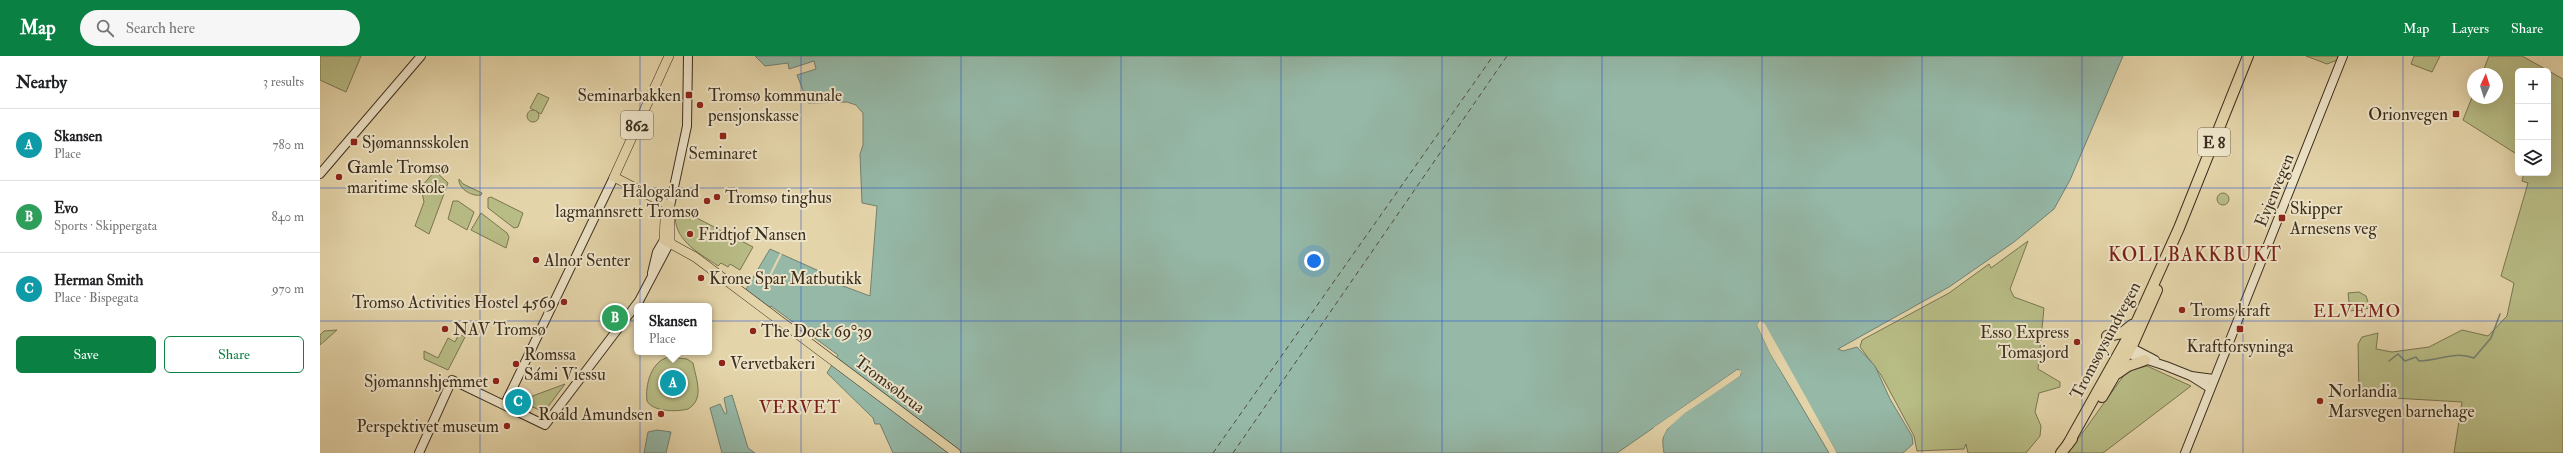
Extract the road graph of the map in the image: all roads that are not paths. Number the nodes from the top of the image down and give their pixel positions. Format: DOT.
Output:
graph roads {
  1 [pos="421,56"];
  2 [pos="669,56"];
  3 [pos="688,56"];
  4 [pos="2248,56"];
  5 [pos="2344,56"];
  6 [pos="320,174"];
  7 [pos="614,177"];
  8 [pos="670,209"];
  9 [pos="2179,228"];
  10 [pos="667,241"];
  11 [pos="638,303"];
  12 [pos="634,309"];
  13 [pos="2137,320"];
  14 [pos="2107,336"];
  15 [pos="2126,349"];
  16 [pos="2145,360"];
  17 [pos="2159,363"];
  18 [pos="2115,375"];
  19 [pos="2191,376"];
  20 [pos="2214,379"];
  21 [pos="2210,388"];
  22 [pos="505,404"];
  23 [pos="2068,444"];
  24 [pos="419,453"];
  25 [pos="956,453"];
  26 [pos="2061,453"];
  27 [pos="2185,453"];
  1 -- 6 [label="street"];
  2 -- 7 [label="main road, 862"];
  3 -- 8 [label="street"];
  4 -- 9 [label="highway, Tromsøysundvegen / E 8"];
  5 -- 20 [label="street, Evjenvegen"];
  7 -- 8 [label="main road"];
  7 -- 22 [label="street"];
  8 -- 10 [label="main road"];
  9 -- 13 [label="highway, Tromsøysundvegen / E 8"];
  9 -- 15 [label="highway, Tromsøysundvegen / E 8"];
  10 -- 11 [label="street"];
  10 -- 25 [label="main road, Tromsøbrua"];
  12 -- 22 [label="street"];
  13 -- 14 [label="highway, E 8"];
  13 -- 15 [label="highway, Tromsøysundvegen / E 8"];
  15 -- 16 [label="street"];
  15 -- 17 [label="street"];
  15 -- 18 [label="highway, Tromsøysundvegen / E 8"];
  15 -- 23 [label="highway, Tromsøysundvegen / E 8"];
  16 -- 17 [label="street"];
  16 -- 18 [label="highway, E 8"];
  17 -- 19 [label="street"];
  18 -- 23 [label="highway, Tromsøysundvegen / E 8"];
  19 -- 20 [label="street"];
  19 -- 21 [label="street"];
  20 -- 21 [label="street, Evjenvegen"];
  21 -- 27 [label="street, Evjenvegen"];
  22 -- 24 [label="street"];
  23 -- 26 [label="highway, Tromsøysundvegen / E 8"];
}
